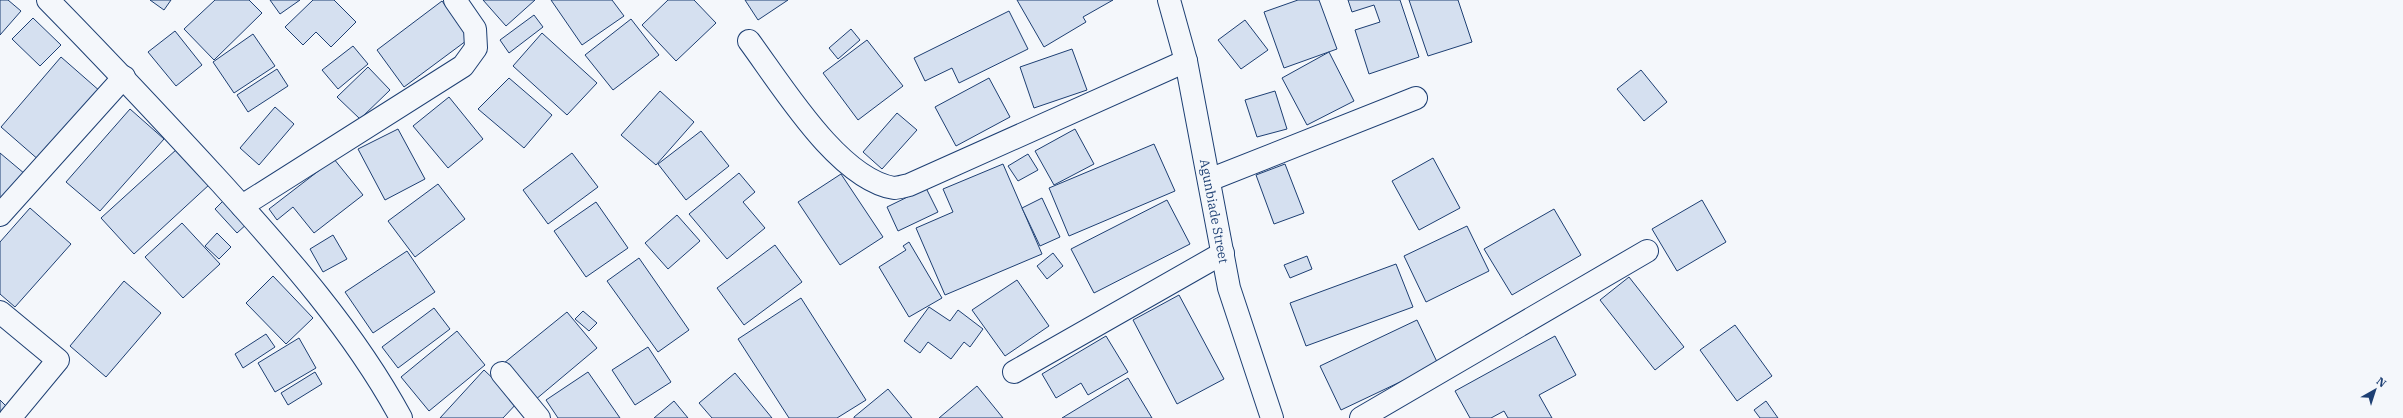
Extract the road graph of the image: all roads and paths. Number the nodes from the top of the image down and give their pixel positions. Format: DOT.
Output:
graph roads {
  1 [pos="48,0"];
  2 [pos="455,0"];
  3 [pos="1169,0"];
  4 [pos="749,41"];
  5 [pos="1186,61"];
  6 [pos="124,77"];
  7 [pos="1416,98"];
  8 [pos="1209,180"];
  9 [pos="242,206"];
  10 [pos="0,216"];
  11 [pos="1647,251"];
  12 [pos="1223,253"];
  13 [pos="0,312"];
  14 [pos="1014,372"];
  15 [pos="502,373"];
  16 [pos="10,418"];
  17 [pos="401,418"];
  18 [pos="539,418"];
  19 [pos="1272,418"];
  20 [pos="1361,418"];
  1 -- 6 [label="street"];
  2 -- 9 [label="street"];
  3 -- 5 [label="street, Agunbiade Street"];
  4 -- 5 [label="street"];
  5 -- 8 [label="street, Agunbiade Street"];
  6 -- 9 [label="street"];
  6 -- 10 [label="street"];
  7 -- 8 [label="street"];
  8 -- 12 [label="street, Agunbiade Street"];
  9 -- 17 [label="street"];
  11 -- 20 [label="street"];
  12 -- 14 [label="street"];
  12 -- 19 [label="street, Agunbiade Street"];
  13 -- 16 [label="street"];
  15 -- 18 [label="street"];
}
